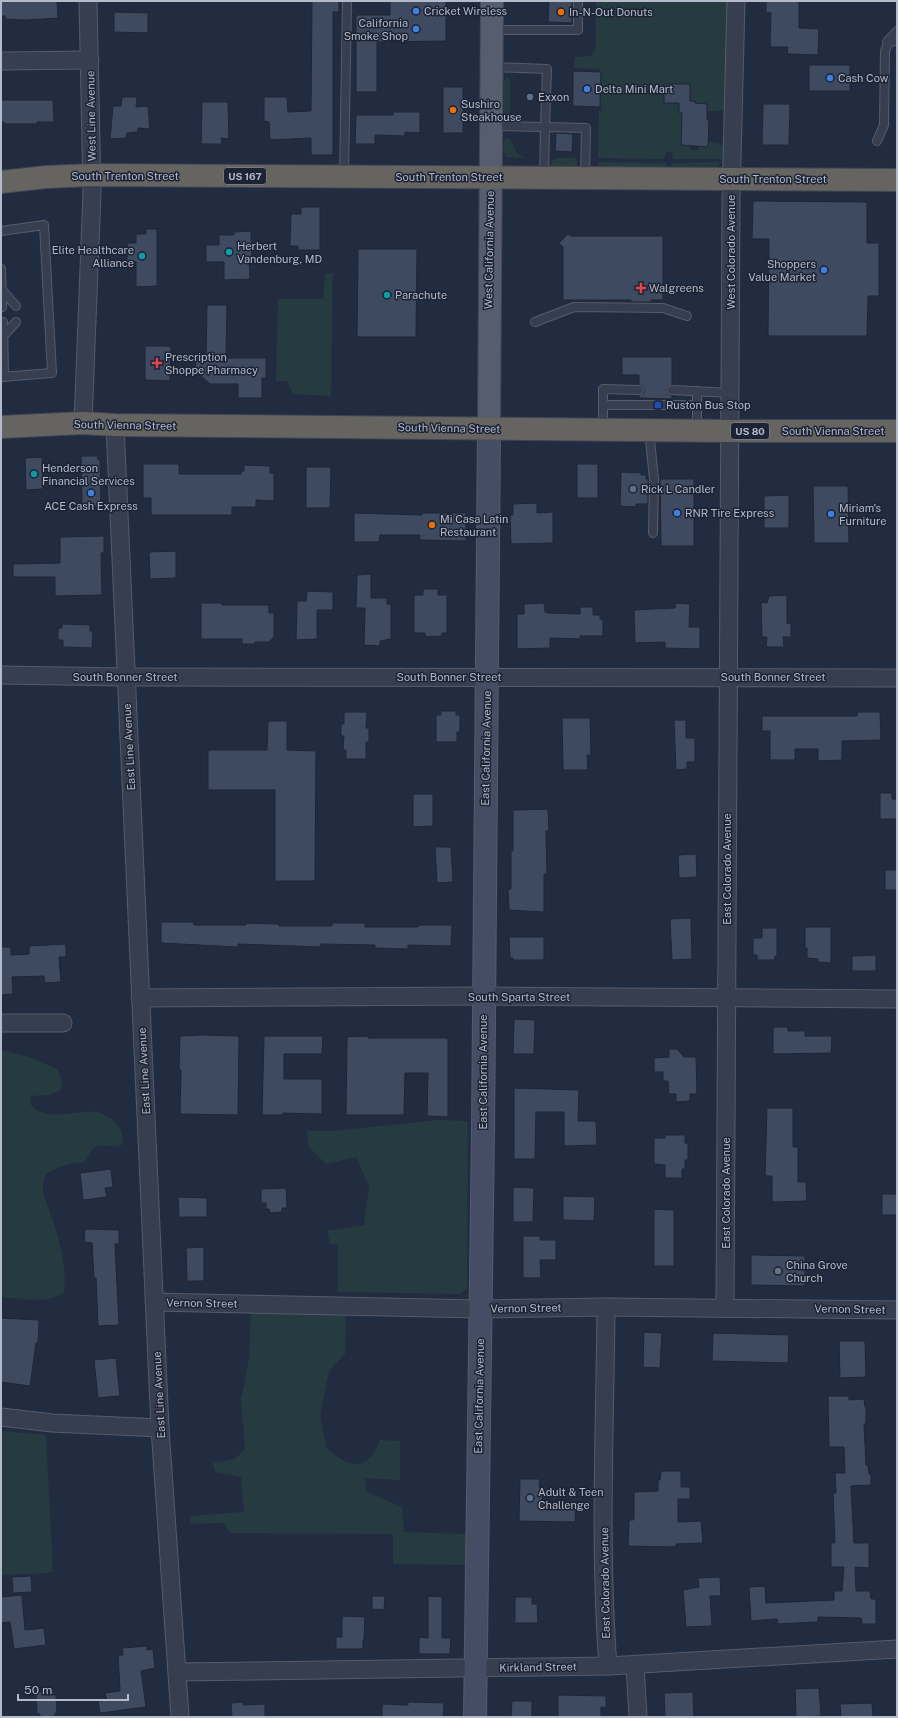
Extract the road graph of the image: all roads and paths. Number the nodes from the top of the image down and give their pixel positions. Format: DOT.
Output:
graph roads {
  1 [pos="88,1"];
  2 [pos="346,1"];
  3 [pos="492,1"];
  4 [pos="578,1"];
  5 [pos="736,1"];
  6 [pos="492,30"];
  7 [pos="897,31"];
  8 [pos="897,40"];
  9 [pos="885,47"];
  10 [pos="90,60"];
  11 [pos="1,61"];
  12 [pos="491,67"];
  13 [pos="491,126"];
  14 [pos="545,128"];
  15 [pos="877,141"];
  16 [pos="92,175"];
  17 [pos="344,177"];
  18 [pos="490,177"];
  19 [pos="544,178"];
  20 [pos="585,178"];
  21 [pos="732,179"];
  22 [pos="897,180"];
  23 [pos="1,182"];
  24 [pos="1,231"];
  25 [pos="1,269"];
  26 [pos="1,289"];
  27 [pos="16,306"];
  28 [pos="2,307"];
  29 [pos="687,316"];
  30 [pos="2,322"];
  31 [pos="16,322"];
  32 [pos="535,322"];
  33 [pos="2,335"];
  34 [pos="3,377"];
  35 [pos="639,390"];
  36 [pos="672,390"];
  37 [pos="697,391"];
  38 [pos="731,393"];
  39 [pos="697,404"];
  40 [pos="603,405"];
  41 [pos="83,423"];
  42 [pos="115,425"];
  43 [pos="1,427"];
  44 [pos="489,428"];
  45 [pos="603,429"];
  46 [pos="648,430"];
  47 [pos="697,430"];
  48 [pos="731,431"];
  49 [pos="897,431"];
  50 [pos="653,533"];
  51 [pos="1,675"];
  52 [pos="126,677"];
  53 [pos="487,677"];
  54 [pos="728,677"];
  55 [pos="897,678"];
  56 [pos="483,996"];
  57 [pos="140,998"];
  58 [pos="727,999"];
  59 [pos="897,999"];
  60 [pos="1,1023"];
  61 [pos="64,1023"];
  62 [pos="154,1302"];
  63 [pos="606,1307"];
  64 [pos="725,1308"];
  65 [pos="480,1309"];
  66 [pos="897,1310"];
  67 [pos="1,1417"];
  68 [pos="160,1428"];
  69 [pos="897,1649"];
  70 [pos="635,1665"];
  71 [pos="608,1666"];
  72 [pos="474,1668"];
  73 [pos="178,1672"];
  74 [pos="180,1717"];
  75 [pos="475,1717"];
  76 [pos="638,1717"];
  1 -- 10 [label="street, West Line Avenue"];
  2 -- 17 [label="lane"];
  3 -- 6 [label="main road, West California Avenue"];
  4 -- 6 [label="lane"];
  5 -- 21 [label="street, West Colorado Avenue"];
  6 -- 12 [label="main road, West California Avenue"];
  7 -- 9 [label="lane"];
  8 -- 9 [label="lane"];
  9 -- 15 [label="lane"];
  10 -- 11 [label="street"];
  10 -- 16 [label="street, West Line Avenue"];
  12 -- 13 [label="main road, West California Avenue"];
  12 -- 14 [label="lane"];
  13 -- 14 [label="lane"];
  13 -- 18 [label="main road, West California Avenue"];
  14 -- 19 [label="lane"];
  14 -- 20 [label="lane"];
  16 -- 17 [label="highway, South Trenton Street / US 167"];
  16 -- 23 [label="highway, South Trenton Street / US 167"];
  16 -- 41 [label="street, West Line Avenue"];
  17 -- 18 [label="highway, South Trenton Street / US 167"];
  18 -- 19 [label="highway, South Trenton Street"];
  18 -- 44 [label="main road, West California Avenue"];
  19 -- 20 [label="highway, South Trenton Street"];
  20 -- 21 [label="highway, South Trenton Street"];
  21 -- 22 [label="highway, South Trenton Street"];
  21 -- 38 [label="street, West Colorado Avenue"];
  24 -- 34 [label="lane"];
  25 -- 26 [label="lane"];
  26 -- 27 [label="lane"];
  26 -- 28 [label="lane"];
  29 -- 32 [label="lane"];
  30 -- 33 [label="lane"];
  31 -- 33 [label="lane"];
  33 -- 34 [label="lane"];
  35 -- 40 [label="lane"];
  36 -- 37 [label="lane"];
  37 -- 38 [label="lane"];
  37 -- 39 [label="lane"];
  38 -- 48 [label="street, West Colorado Avenue"];
  39 -- 40 [label="lane"];
  39 -- 47 [label="lane"];
  40 -- 45 [label="lane"];
  41 -- 42 [label="highway, South Vienna Street"];
  41 -- 43 [label="highway, South Vienna Street"];
  42 -- 44 [label="highway, South Vienna Street"];
  42 -- 52 [label="street, East Line Avenue"];
  44 -- 45 [label="highway, South Vienna Street / US 80"];
  44 -- 53 [label="main road, East California Avenue"];
  45 -- 46 [label="highway, South Vienna Street / US 80"];
  46 -- 47 [label="highway, South Vienna Street / US 80"];
  46 -- 50 [label="lane"];
  47 -- 48 [label="highway, South Vienna Street / US 80"];
  48 -- 49 [label="highway, South Vienna Street / US 80"];
  48 -- 54 [label="street, East Colorado Avenue"];
  51 -- 52 [label="street, South Bonner Street"];
  52 -- 53 [label="street, South Bonner Street"];
  52 -- 57 [label="street, East Line Avenue"];
  53 -- 54 [label="street, South Bonner Street"];
  53 -- 56 [label="main road, East California Avenue"];
  54 -- 55 [label="street, South Bonner Street"];
  54 -- 58 [label="street, East Colorado Avenue"];
  56 -- 57 [label="street, South Sparta Street"];
  56 -- 58 [label="street, South Sparta Street"];
  56 -- 65 [label="main road, East California Avenue"];
  57 -- 62 [label="street, East Line Avenue"];
  58 -- 59 [label="street, South Sparta Street"];
  58 -- 64 [label="street, East Colorado Avenue"];
  60 -- 61 [label="street"];
  62 -- 65 [label="street, Vernon Street"];
  62 -- 68 [label="street, East Line Avenue"];
  63 -- 64 [label="street, Vernon Street"];
  63 -- 65 [label="street, Vernon Street"];
  63 -- 71 [label="street, East Colorado Avenue"];
  64 -- 66 [label="street, Vernon Street"];
  65 -- 72 [label="main road, East California Avenue"];
  67 -- 68 [label="street"];
  68 -- 73 [label="street, East Line Avenue"];
  69 -- 70 [label="street, Kirkland Street"];
  70 -- 71 [label="street, Kirkland Street"];
  70 -- 76 [label="street"];
  71 -- 72 [label="street, Kirkland Street"];
  72 -- 73 [label="street, Kirkland Street"];
  72 -- 75 [label="main road, East California Avenue"];
  73 -- 74 [label="street, East Line Avenue"];
}
